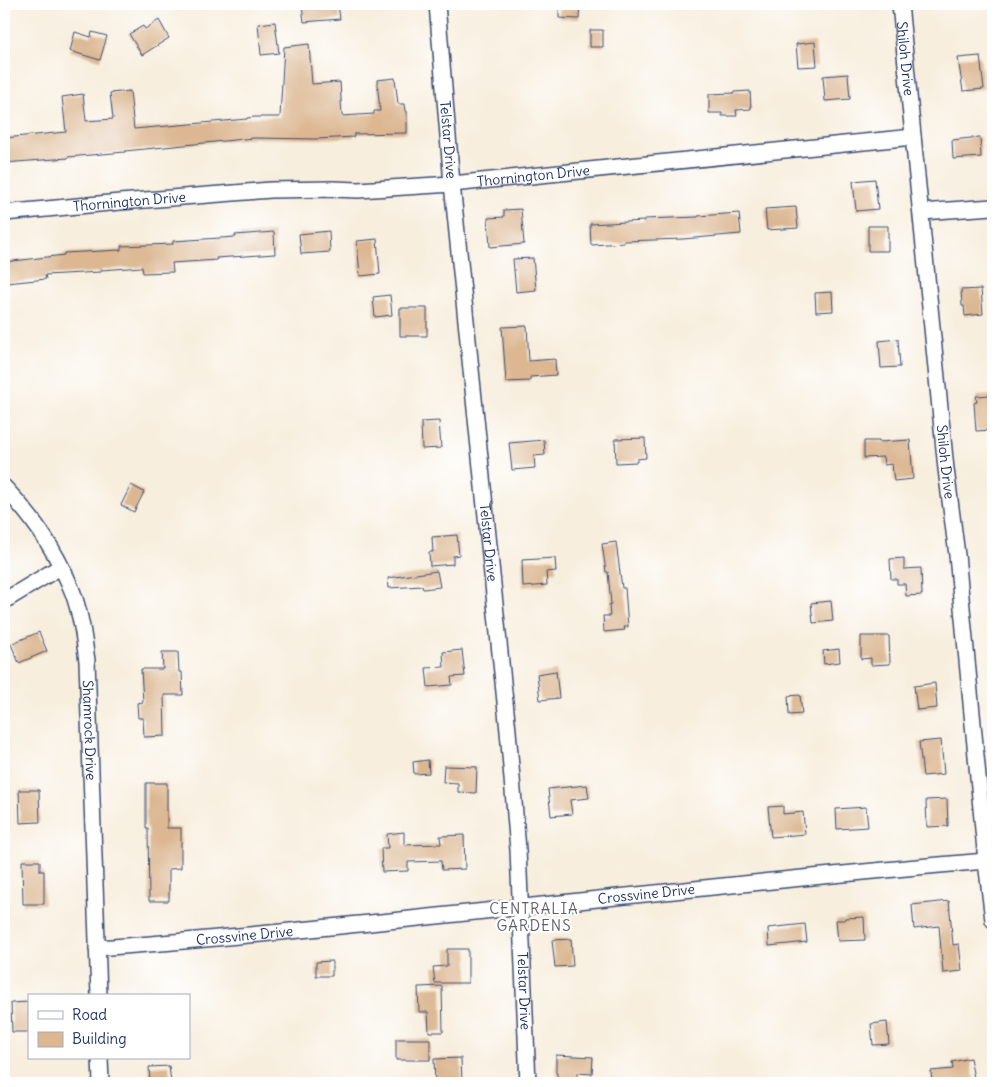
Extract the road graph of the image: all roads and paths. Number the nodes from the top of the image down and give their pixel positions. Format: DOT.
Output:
graph roads {
  1 [pos="436,4"];
  2 [pos="900,4"];
  3 [pos="913,137"];
  4 [pos="452,184"];
  5 [pos="993,207"];
  6 [pos="921,212"];
  7 [pos="4,213"];
  8 [pos="4,487"];
  9 [pos="60,567"];
  10 [pos="4,600"];
  11 [pos="986,861"];
  12 [pos="521,908"];
  13 [pos="993,920"];
  14 [pos="97,948"];
  15 [pos="99,994"];
  16 [pos="100,1060"];
  17 [pos="101,1083"];
  18 [pos="528,1083"];
  1 -- 4 [label="street, Telstar Drive"];
  2 -- 3 [label="street, Shiloh Drive"];
  3 -- 4 [label="street, Thornington Drive"];
  3 -- 6 [label="street, Shiloh Drive"];
  4 -- 7 [label="street, Thornington Drive"];
  4 -- 12 [label="street, Telstar Drive"];
  5 -- 6 [label="street"];
  6 -- 11 [label="street, Shiloh Drive"];
  8 -- 9 [label="street, Shamrock Drive"];
  9 -- 10 [label="street"];
  9 -- 14 [label="street, Shamrock Drive"];
  11 -- 12 [label="street, Crossvine Drive"];
  11 -- 13 [label="street, Shiloh Drive"];
  12 -- 14 [label="street, Crossvine Drive"];
  12 -- 18 [label="street, Telstar Drive"];
  14 -- 15 [label="street, Shamrock Drive"];
  16 -- 17 [label="street"];
}
